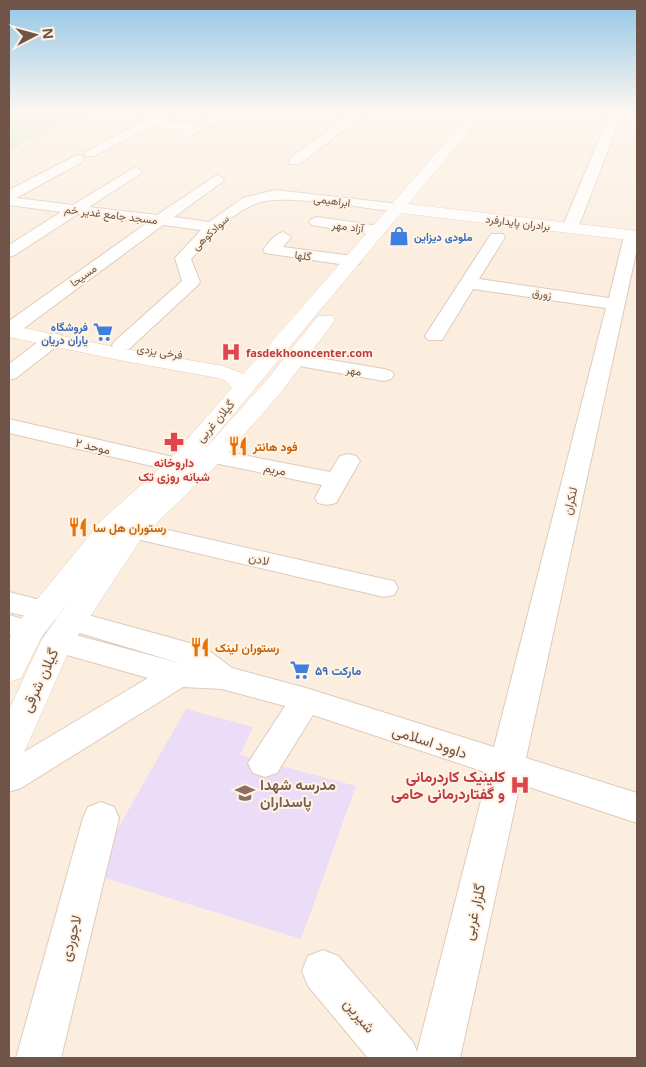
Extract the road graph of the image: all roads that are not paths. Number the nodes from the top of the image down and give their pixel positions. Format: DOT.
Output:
graph roads {
  1 [pos="76,161"];
  2 [pos="440,161"];
  3 [pos="597,161"];
  4 [pos="135,171"];
  5 [pos="216,179"];
  6 [pos="264,194"];
  7 [pos="9,196"];
  8 [pos="9,201"];
  9 [pos="403,209"];
  10 [pos="73,210"];
  11 [pos="158,220"];
  12 [pos="317,222"];
  13 [pos="213,227"];
  14 [pos="570,228"];
  15 [pos="379,231"];
  16 [pos="635,236"];
  17 [pos="283,237"];
  18 [pos="497,237"];
  19 [pos="9,252"];
  20 [pos="353,262"];
  21 [pos="468,283"];
  22 [pos="616,304"];
  23 [pos="9,330"];
  24 [pos="435,336"];
  25 [pos="54,339"];
  26 [pos="122,345"];
  27 [pos="9,374"];
  28 [pos="269,375"];
  29 [pos="383,376"];
  30 [pos="9,426"];
  31 [pos="212,456"];
  32 [pos="178,465"];
  33 [pos="337,480"];
  34 [pos="133,530"];
  35 [pos="384,588"];
  36 [pos="9,602"];
  37 [pos="42,626"];
  38 [pos="9,670"];
  39 [pos="178,675"];
  40 [pos="222,677"];
  41 [pos="306,700"];
  42 [pos="9,747"];
  43 [pos="265,763"];
  44 [pos="508,766"];
  45 [pos="9,778"];
  46 [pos="637,808"];
  47 [pos="101,818"];
  48 [pos="323,971"];
  49 [pos="38,1058"];
  50 [pos="397,1058"];
  51 [pos="438,1058"];
  1 -- 7 [label="street"];
  2 -- 9 [label="main road"];
  3 -- 14 [label="street"];
  4 -- 10 [label="street"];
  5 -- 11 [label="street, مسیحا"];
  6 -- 9 [label="street, ابراهیمی"];
  6 -- 13 [label="street, سوادکوهی"];
  8 -- 10 [label="street, مسجد جامع غدیر خم"];
  9 -- 14 [label="main road, برادران پایدارفرد"];
  9 -- 15 [label="main road, گیلان غربی"];
  9 -- 28 [label="main road, گیلان غربی"];
  10 -- 11 [label="street, مسجد جامع غدیر خم"];
  10 -- 19 [label="street"];
  11 -- 13 [label="street, مسجد جامع غدیر خم"];
  11 -- 23 [label="street, مسیحا"];
  12 -- 15 [label="street, آزاد مهر"];
  13 -- 26 [label="street, سوادکوهی"];
  14 -- 16 [label="main road, برادران پایدارفرد"];
  15 -- 20 [label="main road, گیلان غربی"];
  16 -- 22 [label="street, لنکران"];
  17 -- 20 [label="street, گلها"];
  18 -- 21 [label="street"];
  20 -- 28 [label="main road, گیلان غربی"];
  21 -- 22 [label="street, زورق"];
  21 -- 24 [label="street"];
  22 -- 44 [label="street, لنکران"];
  23 -- 25 [label="main road, فرخی یزدی"];
  25 -- 26 [label="main road, فرخی یزدی"];
  25 -- 27 [label="street"];
  25 -- 28 [label="main road, فرخی یزدی"];
  26 -- 28 [label="main road, فرخی یزدی"];
  28 -- 29 [label="street, مهر"];
  28 -- 31 [label="main road, گیلان غربی"];
  28 -- 32 [label="main road, گیلان غربی"];
  30 -- 32 [label="street, موحد ۲"];
  31 -- 33 [label="street, مریم"];
  31 -- 34 [label="main road, گیلان غربی"];
  32 -- 37 [label="main road, گیلان غربی"];
  34 -- 35 [label="street, لادن"];
  34 -- 37 [label="main road, گیلان غربی"];
  36 -- 37 [label="street, داوود اسلامی"];
  37 -- 38 [label="main road"];
  37 -- 39 [label="street, داوود اسلامی"];
  37 -- 40 [label="street, داوود اسلامی"];
  37 -- 42 [label="main road, گیلان شرقی"];
  39 -- 40 [label="street, داوود اسلامی"];
  39 -- 45 [label="street"];
  40 -- 41 [label="street, داوود اسلامی"];
  41 -- 43 [label="street"];
  41 -- 44 [label="street, داوود اسلامی"];
  44 -- 46 [label="street, داوود اسلامی"];
  44 -- 51 [label="street, گلزار غربی"];
  47 -- 49 [label="street, لاجوردی"];
  48 -- 50 [label="street, شیرین"];
}
